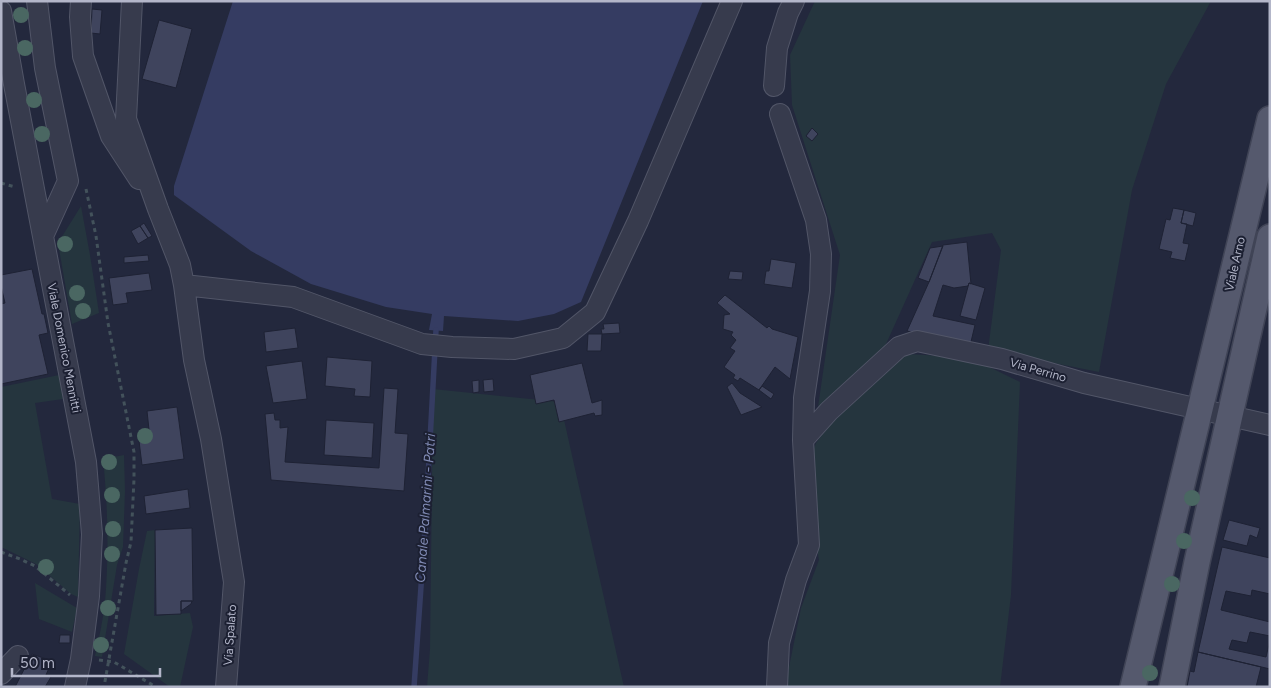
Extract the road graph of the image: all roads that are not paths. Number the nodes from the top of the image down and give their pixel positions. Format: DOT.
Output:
graph roads {
  1 [pos="37,1"];
  2 [pos="81,1"];
  3 [pos="132,1"];
  4 [pos="732,1"];
  5 [pos="794,1"];
  6 [pos="1,11"];
  7 [pos="774,86"];
  8 [pos="780,114"];
  9 [pos="1270,119"];
  10 [pos="158,209"];
  11 [pos="42,236"];
  12 [pos="1270,238"];
  13 [pos="184,285"];
  14 [pos="1264,288"];
  15 [pos="1200,409"];
  16 [pos="1229,415"];
  17 [pos="1270,425"];
  18 [pos="803,440"];
  19 [pos="18,656"];
  20 [pos="1,674"];
  21 [pos="75,687"];
  22 [pos="226,687"];
  23 [pos="776,687"];
  24 [pos="1133,687"];
  25 [pos="1172,687"];
  1 -- 11 [label="street"];
  2 -- 10 [label="street"];
  3 -- 10 [label="street"];
  4 -- 13 [label="street"];
  5 -- 7 [label="street"];
  6 -- 11 [label="street, Viale Domenico Mennitti"];
  8 -- 18 [label="street"];
  9 -- 15 [label="main road, Viale Arno"];
  10 -- 13 [label="street, Via Spalato"];
  11 -- 21 [label="street, Viale Domenico Mennitti"];
  12 -- 14 [label="main road"];
  13 -- 22 [label="street, Via Spalato"];
  14 -- 16 [label="main road"];
  15 -- 16 [label="street"];
  15 -- 18 [label="street, Via Perrino"];
  15 -- 24 [label="main road, Viale Arno"];
  16 -- 17 [label="street"];
  16 -- 25 [label="main road"];
  18 -- 23 [label="street"];
  19 -- 20 [label="street"];
}
